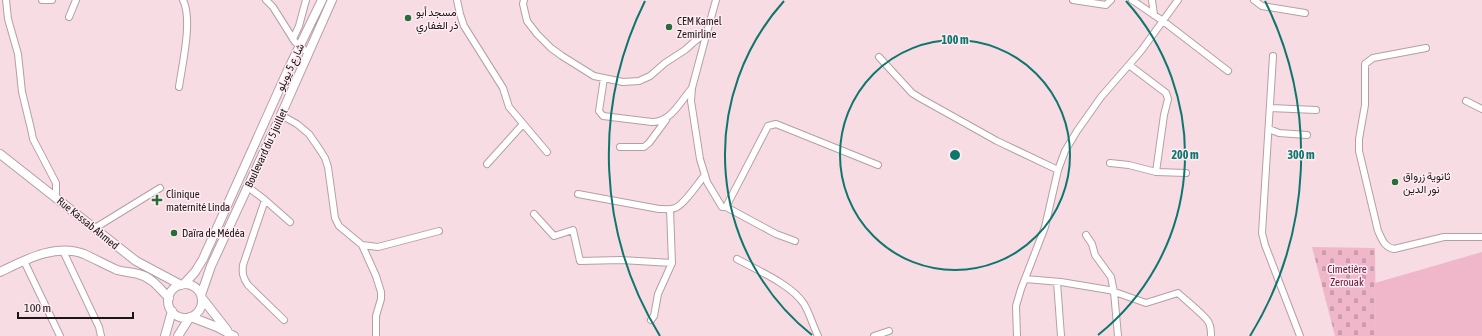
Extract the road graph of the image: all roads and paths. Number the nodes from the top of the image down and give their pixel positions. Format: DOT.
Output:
graph roads {
  1 [pos="6,0"];
  2 [pos="42,0"];
  3 [pos="52,0"];
  4 [pos="76,0"];
  5 [pos="183,0"];
  6 [pos="266,0"];
  7 [pos="306,0"];
  8 [pos="322,0"];
  9 [pos="332,0"];
  10 [pos="457,0"];
  11 [pos="524,0"];
  12 [pos="716,0"];
  13 [pos="1073,0"];
  14 [pos="1111,0"];
  15 [pos="1132,0"];
  16 [pos="1152,0"];
  17 [pos="1178,0"];
  18 [pos="1254,0"];
  19 [pos="1305,13"];
  20 [pos="1154,15"];
  21 [pos="69,17"];
  22 [pos="1163,21"];
  23 [pos="707,32"];
  24 [pos="293,40"];
  25 [pos="299,46"];
  26 [pos="1426,48"];
  27 [pos="308,53"];
  28 [pos="1273,56"];
  29 [pos="879,57"];
  30 [pos="1129,64"];
  31 [pos="1228,71"];
  32 [pos="604,78"];
  33 [pos="179,87"];
  34 [pos="692,88"];
  35 [pos="1466,101"];
  36 [pos="1270,108"];
  37 [pos="1482,108"];
  38 [pos="1316,110"];
  39 [pos="281,114"];
  40 [pos="668,118"];
  41 [pos="523,124"];
  42 [pos="1268,129"];
  43 [pos="1307,135"];
  44 [pos="620,147"];
  45 [pos="546,152"];
  46 [pos="0,154"];
  47 [pos="1110,163"];
  48 [pos="487,164"];
  49 [pos="878,165"];
  50 [pos="1058,170"];
  51 [pos="1156,172"];
  52 [pos="1186,173"];
  53 [pos="705,175"];
  54 [pos="248,187"];
  55 [pos="160,188"];
  56 [pos="578,194"];
  57 [pos="56,197"];
  58 [pos="265,200"];
  59 [pos="726,207"];
  60 [pos="670,209"];
  61 [pos="534,214"];
  62 [pos="290,222"];
  63 [pos="95,228"];
  64 [pos="439,231"];
  65 [pos="1086,235"];
  66 [pos="1482,237"];
  67 [pos="795,241"];
  68 [pos="362,246"];
  69 [pos="63,251"];
  70 [pos="737,259"];
  71 [pos="24,261"];
  72 [pos="672,263"];
  73 [pos="142,265"];
  74 [pos="0,272"];
  75 [pos="138,274"];
  76 [pos="1025,280"];
  77 [pos="1057,282"];
  78 [pos="183,285"];
  79 [pos="1114,292"];
  80 [pos="201,297"];
  81 [pos="169,298"];
  82 [pos="172,311"];
  83 [pos="190,317"];
  84 [pos="284,320"];
  85 [pos="651,320"];
  86 [pos="888,331"];
  87 [pos="231,334"];
  88 [pos="60,336"];
  89 [pos="101,336"];
  90 [pos="165,336"];
  91 [pos="178,336"];
  92 [pos="376,336"];
  93 [pos="818,336"];
  94 [pos="874,336"];
  95 [pos="1017,336"];
  96 [pos="1061,336"];
  97 [pos="1118,336"];
  98 [pos="1211,336"];
  99 [pos="1300,336"];
  1 -- 57 [label="street"];
  2 -- 3 [label="street"];
  4 -- 21 [label="street"];
  5 -- 33 [label="street"];
  6 -- 24 [label="street"];
  7 -- 24 [label="street"];
  8 -- 25 [label="main road, شارع 5 يويلو"];
  9 -- 27 [label="main road, Boulevard du 5 juillet"];
  10 -- 41 [label="street"];
  11 -- 32 [label="street"];
  12 -- 23 [label="street"];
  13 -- 14 [label="street"];
  15 -- 20 [label="street"];
  16 -- 20 [label="street"];
  17 -- 22 [label="street"];
  18 -- 19 [label="street"];
  20 -- 22 [label="street"];
  22 -- 30 [label="street"];
  22 -- 31 [label="street"];
  23 -- 32 [label="street"];
  23 -- 34 [label="street"];
  24 -- 25 [label="street"];
  25 -- 27 [label="street"];
  25 -- 78 [label="main road, شارع 5 يويلو"];
  26 -- 66 [label="street"];
  27 -- 39 [label="main road, Boulevard du 5 juillet"];
  28 -- 36 [label="street"];
  29 -- 50 [label="street"];
  30 -- 50 [label="street"];
  30 -- 51 [label="street"];
  32 -- 40 [label="street"];
  34 -- 40 [label="street"];
  34 -- 53 [label="street"];
  35 -- 37 [label="street"];
  36 -- 38 [label="street"];
  36 -- 42 [label="street"];
  39 -- 54 [label="main road, Boulevard du 5 juillet"];
  39 -- 68 [label="street"];
  40 -- 44 [label="street"];
  41 -- 45 [label="street"];
  41 -- 48 [label="street"];
  42 -- 43 [label="street"];
  42 -- 99 [label="street"];
  46 -- 57 [label="main road, Rue Kassab Ahmed"];
  47 -- 51 [label="street"];
  49 -- 59 [label="street"];
  50 -- 76 [label="street"];
  51 -- 52 [label="street"];
  53 -- 59 [label="street"];
  53 -- 60 [label="street"];
  54 -- 58 [label="street"];
  54 -- 80 [label="main road, Boulevard du 5 juillet"];
  55 -- 63 [label="street"];
  56 -- 60 [label="street"];
  57 -- 63 [label="main road, Rue Kassab Ahmed"];
  58 -- 62 [label="street"];
  58 -- 84 [label="street"];
  59 -- 67 [label="street"];
  60 -- 72 [label="street"];
  61 -- 72 [label="street"];
  63 -- 73 [label="main road, Rue Kassab Ahmed"];
  64 -- 68 [label="street"];
  65 -- 79 [label="street"];
  68 -- 92 [label="street"];
  69 -- 71 [label="main road"];
  69 -- 75 [label="main road"];
  69 -- 89 [label="street"];
  70 -- 93 [label="street"];
  71 -- 74 [label="main road"];
  71 -- 88 [label="street"];
  72 -- 85 [label="street"];
  73 -- 75 [label="main road"];
  73 -- 78 [label="main road, Rue Kassab Ahmed"];
  75 -- 81 [label="main road"];
  76 -- 77 [label="street"];
  76 -- 95 [label="street"];
  77 -- 79 [label="street"];
  77 -- 96 [label="street"];
  78 -- 80 [label="main road"];
  78 -- 81 [label="main road"];
  79 -- 97 [label="street"];
  79 -- 98 [label="street"];
  80 -- 83 [label="main road"];
  80 -- 87 [label="main road"];
  81 -- 82 [label="main road"];
  82 -- 83 [label="main road"];
  82 -- 90 [label="main road"];
  83 -- 87 [label="main road"];
  83 -- 91 [label="main road"];
  86 -- 94 [label="street"];
}
